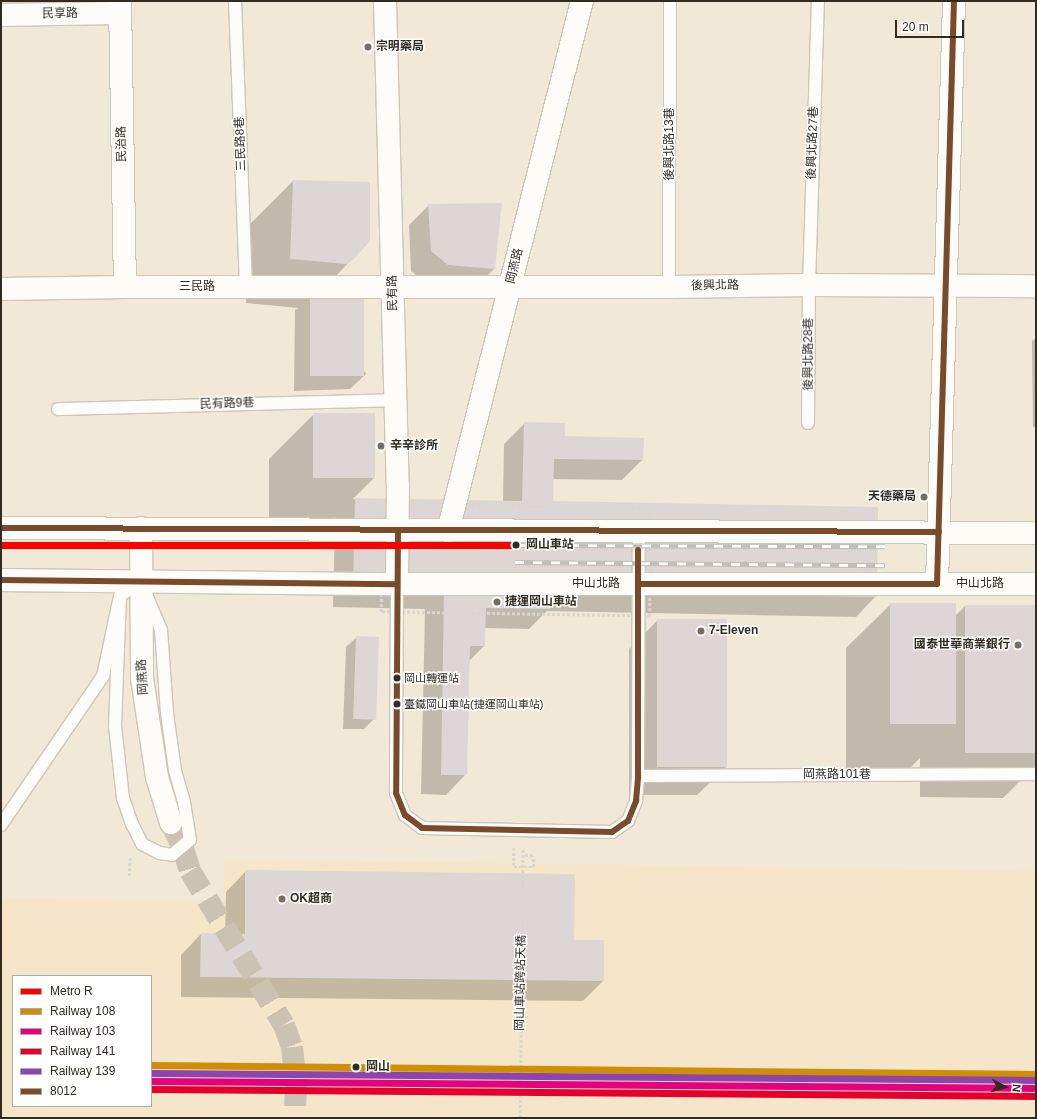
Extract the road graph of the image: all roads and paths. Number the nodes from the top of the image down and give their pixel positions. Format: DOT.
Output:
graph roads {
  1 [pos="235,1"];
  2 [pos="385,1"];
  3 [pos="582,1"];
  4 [pos="670,1"];
  5 [pos="818,1"];
  6 [pos="954,1"];
  7 [pos="120,7"];
  8 [pos="1,15"];
  9 [pos="809,285"];
  10 [pos="246,286"];
  11 [pos="393,286"];
  12 [pos="946,286"];
  13 [pos="1036,286"];
  14 [pos="125,287"];
  15 [pos="510,287"];
  16 [pos="669,287"];
  17 [pos="1,289"];
  18 [pos="395,400"];
  19 [pos="58,409"];
  20 [pos="808,423"];
  21 [pos="1,528"];
  22 [pos="141,528"];
  23 [pos="398,531"];
  24 [pos="448,531"];
  25 [pos="638,532"];
  26 [pos="940,532"];
  27 [pos="1036,533"];
  28 [pos="1,580"];
  29 [pos="140,581"];
  30 [pos="397,584"];
  31 [pos="638,584"];
  32 [pos="937,584"];
  33 [pos="1036,584"];
  34 [pos="120,596"];
  35 [pos="1036,774"];
  36 [pos="638,776"];
  37 [pos="171,823"];
  38 [pos="1,825"];
  39 [pos="514,848"];
  40 [pos="523,848"];
  41 [pos="523,855"];
  42 [pos="130,856"];
  43 [pos="129,876"];
  44 [pos="520,1118"];
  1 -- 10 [label="lane, 三民路8巷"];
  2 -- 11 [label="street, 民有路"];
  3 -- 15 [label="street, 岡燕路"];
  4 -- 16 [label="lane, 後興北路13巷"];
  5 -- 9 [label="lane, 後興北路27巷"];
  6 -- 12 [label="street"];
  7 -- 8 [label="street, 民享路"];
  7 -- 14 [label="street, 民治路"];
  9 -- 12 [label="street, 後興北路"];
  9 -- 16 [label="street, 後興北路"];
  9 -- 20 [label="lane, 後興北路28巷"];
  10 -- 11 [label="street, 三民路"];
  10 -- 14 [label="street, 三民路"];
  11 -- 15 [label="street, 後興北路"];
  11 -- 18 [label="street, 民有路"];
  12 -- 13 [label="street, 後興北路"];
  12 -- 26 [label="street"];
  14 -- 17 [label="street, 三民路"];
  15 -- 16 [label="street, 後興北路"];
  15 -- 24 [label="street, 岡燕路"];
  18 -- 19 [label="lane, 民有路9巷"];
  18 -- 23 [label="street, 民有路"];
  21 -- 22 [label="street"];
  22 -- 23 [label="street"];
  22 -- 29 [label="street, 岡燕路"];
  23 -- 24 [label="street"];
  23 -- 30 [label="street, 民有路"];
  24 -- 25 [label="street"];
  25 -- 26 [label="street"];
  25 -- 31 [label="lane"];
  26 -- 27 [label="street"];
  26 -- 32 [label="street"];
  28 -- 29 [label="street, 中山北路"];
  29 -- 30 [label="street, 中山北路"];
  29 -- 34 [label="lane"];
  29 -- 34 [label="lane"];
  29 -- 37 [label="street, 岡燕路"];
  30 -- 31 [label="street, 中山北路"];
  30 -- 36 [label="lane"];
  31 -- 32 [label="street, 中山北路"];
  31 -- 36 [label="lane"];
  32 -- 33 [label="street, 中山北路"];
  34 -- 38 [label="lane"];
  35 -- 36 [label="lane, 岡燕路101巷"];
  39 -- 41 [label="path"];
  40 -- 41 [label="path, 岡山車站跨站天橋, bridge"];
  41 -- 44 [label="path, 岡山車站跨站天橋, bridge"];
  42 -- 43 [label="path"];
}
